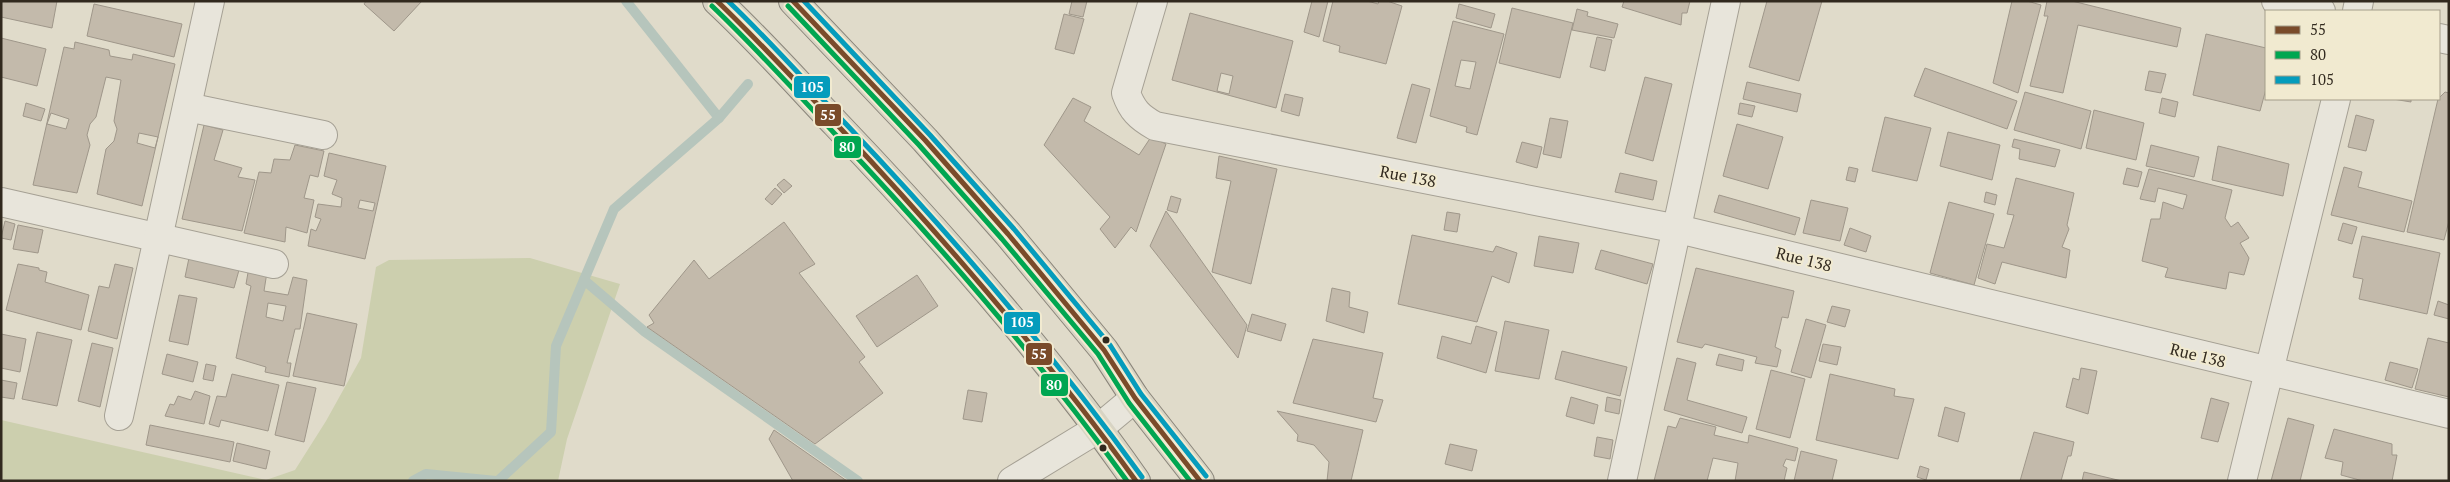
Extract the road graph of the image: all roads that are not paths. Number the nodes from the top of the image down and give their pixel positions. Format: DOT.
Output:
graph roads {
  1 [pos="210,1"];
  2 [pos="717,1"];
  3 [pos="792,1"];
  4 [pos="1154,1"];
  5 [pos="1726,1"];
  6 [pos="2276,1"];
  7 [pos="2316,10"];
  8 [pos="2336,100"];
  9 [pos="187,107"];
  10 [pos="323,135"];
  11 [pos="1,202"];
  12 [pos="1678,229"];
  13 [pos="158,236"];
  14 [pos="274,264"];
  15 [pos="2269,372"];
  16 [pos="1135,398"];
  17 [pos="2449,414"];
  18 [pos="119,416"];
  19 [pos="1099,428"];
  20 [pos="1012,481"];
  21 [pos="1136,481"];
  22 [pos="1200,481"];
  23 [pos="1622,481"];
  24 [pos="2242,481"];
  1 -- 9 [label="street"];
  2 -- 19 [label="highway"];
  3 -- 16 [label="highway"];
  4 -- 12 [label="street, Rue 138"];
  5 -- 12 [label="street"];
  6 -- 7 [label="street"];
  8 -- 15 [label="street"];
  9 -- 10 [label="street"];
  9 -- 13 [label="street"];
  11 -- 13 [label="street"];
  12 -- 15 [label="street, Rue 138"];
  12 -- 23 [label="street"];
  13 -- 14 [label="street"];
  13 -- 18 [label="street"];
  15 -- 17 [label="street, Rue 138"];
  15 -- 24 [label="street"];
  16 -- 19 [label="street"];
  16 -- 22 [label="highway"];
  19 -- 20 [label="street"];
  19 -- 21 [label="highway"];
}
